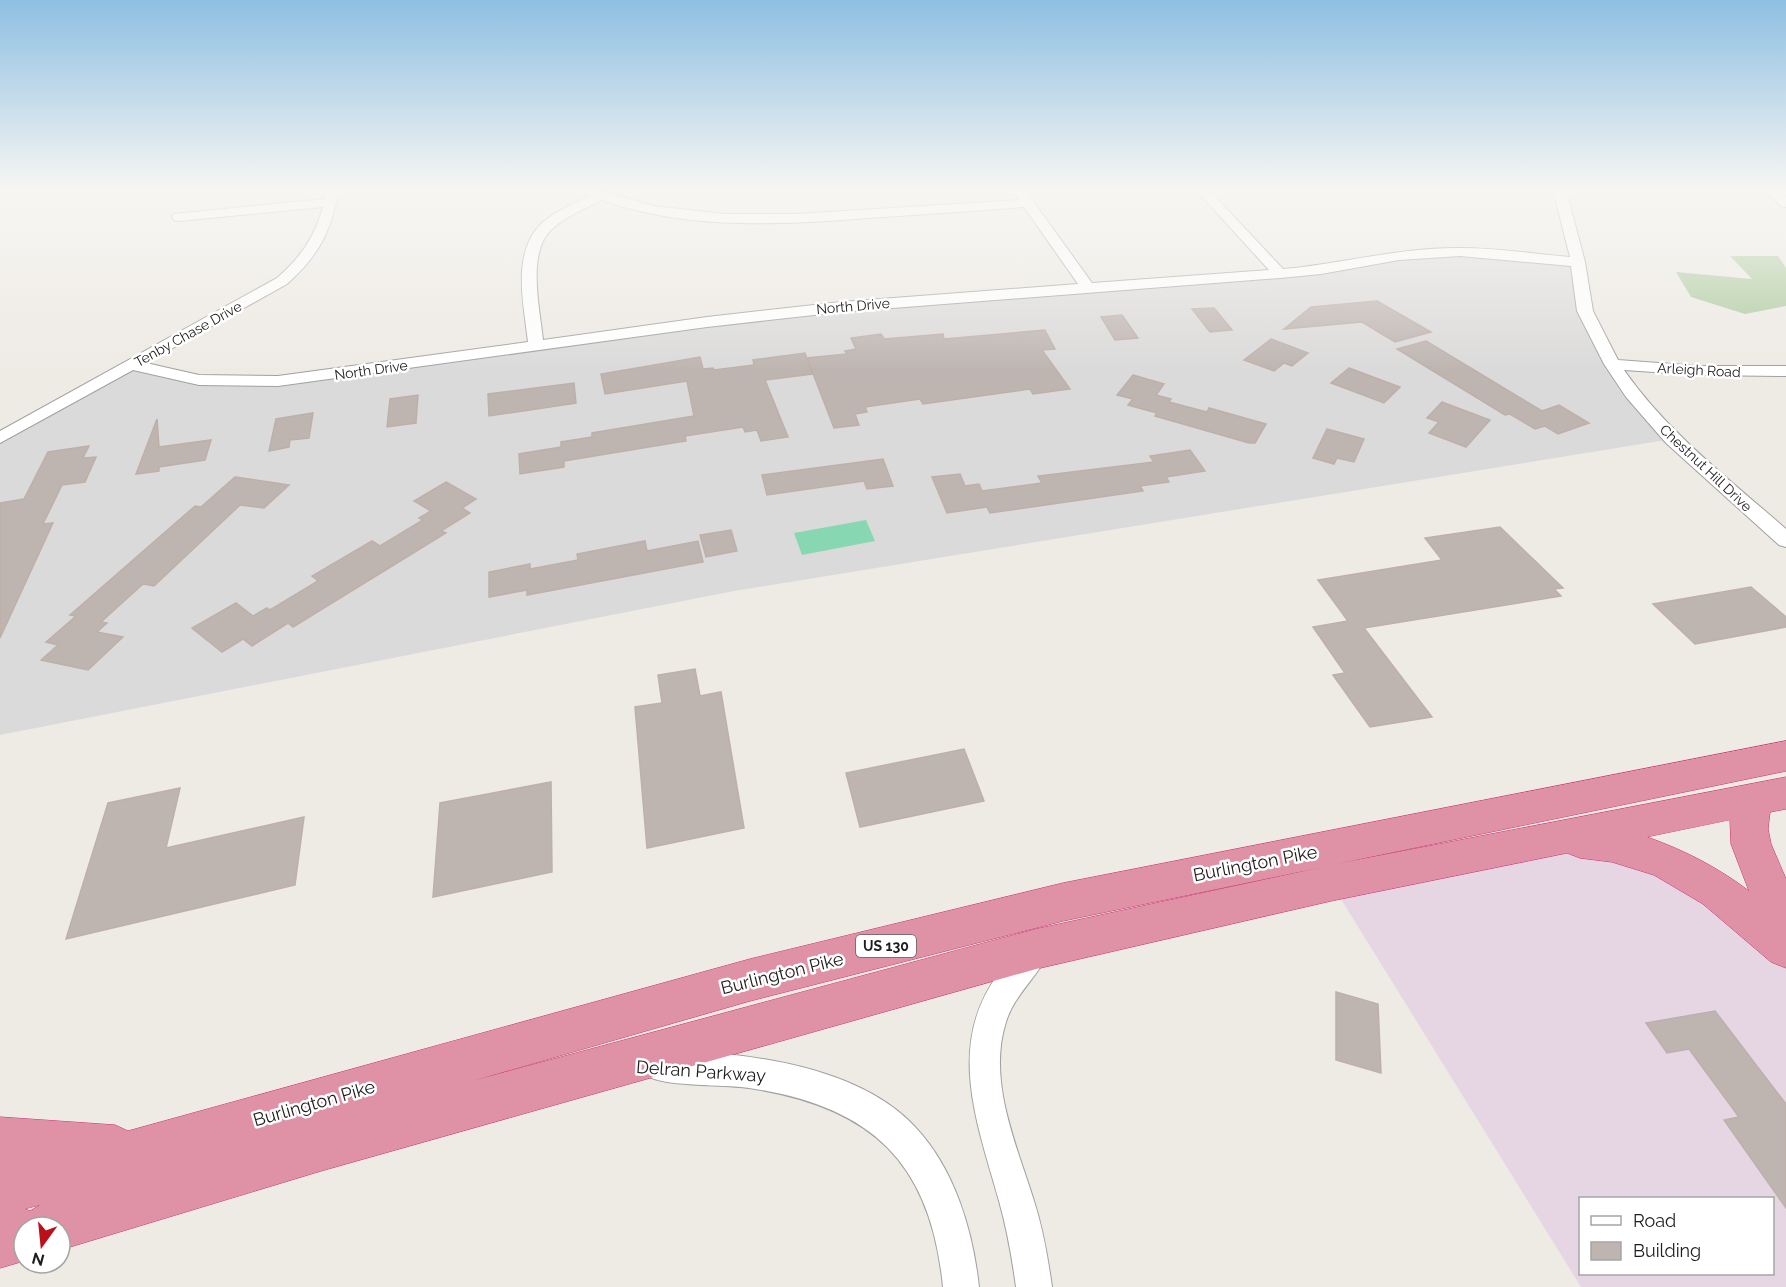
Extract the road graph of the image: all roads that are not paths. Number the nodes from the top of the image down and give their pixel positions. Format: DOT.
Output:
graph roads {
  1 [pos="313,250"];
  2 [pos="534,250"];
  3 [pos="1060,250"];
  4 [pos="1258,250"];
  5 [pos="1575,250"];
  6 [pos="1578,262"];
  7 [pos="1280,274"];
  8 [pos="1088,288"];
  9 [pos="536,345"];
  10 [pos="1612,364"];
  11 [pos="131,365"];
  12 [pos="1786,371"];
  13 [pos="0,419"];
  14 [pos="21,426"];
  15 [pos="0,438"];
  16 [pos="1786,540"];
  17 [pos="1786,756"];
  18 [pos="1770,796"];
  19 [pos="1543,840"];
  20 [pos="1786,914"];
  21 [pos="1786,948"];
  22 [pos="1036,949"];
  23 [pos="608,1066"];
  24 [pos="0,1142"];
  25 [pos="138,1152"];
  26 [pos="0,1191"];
  27 [pos="72,1220"];
  28 [pos="961,1287"];
  29 [pos="1035,1287"];
  1 -- 11 [label="street, Tenby Chase Drive"];
  2 -- 9 [label="street"];
  3 -- 8 [label="street"];
  4 -- 7 [label="street"];
  5 -- 6 [label="street, Chestnut Hill Drive"];
  6 -- 7 [label="street, North Drive"];
  6 -- 10 [label="street, Chestnut Hill Drive"];
  7 -- 8 [label="street, North Drive"];
  8 -- 9 [label="street, North Drive"];
  9 -- 11 [label="street, North Drive"];
  10 -- 12 [label="street, Arleigh Road"];
  10 -- 16 [label="street, Chestnut Hill Drive"];
  11 -- 14 [label="street, Tenby Chase Drive"];
  13 -- 14 [label="street"];
  14 -- 15 [label="street, Tenby Chase Drive"];
  17 -- 25 [label="highway, Burlington Pike / US 130"];
  18 -- 19 [label="highway"];
  18 -- 20 [label="highway"];
  19 -- 21 [label="highway"];
  19 -- 22 [label="highway"];
  22 -- 23 [label="highway"];
  22 -- 29 [label="street"];
  23 -- 27 [label="highway"];
  23 -- 28 [label="street, Delran Parkway"];
  24 -- 25 [label="highway"];
  25 -- 26 [label="highway, Burlington Pike / US 130"];
}
